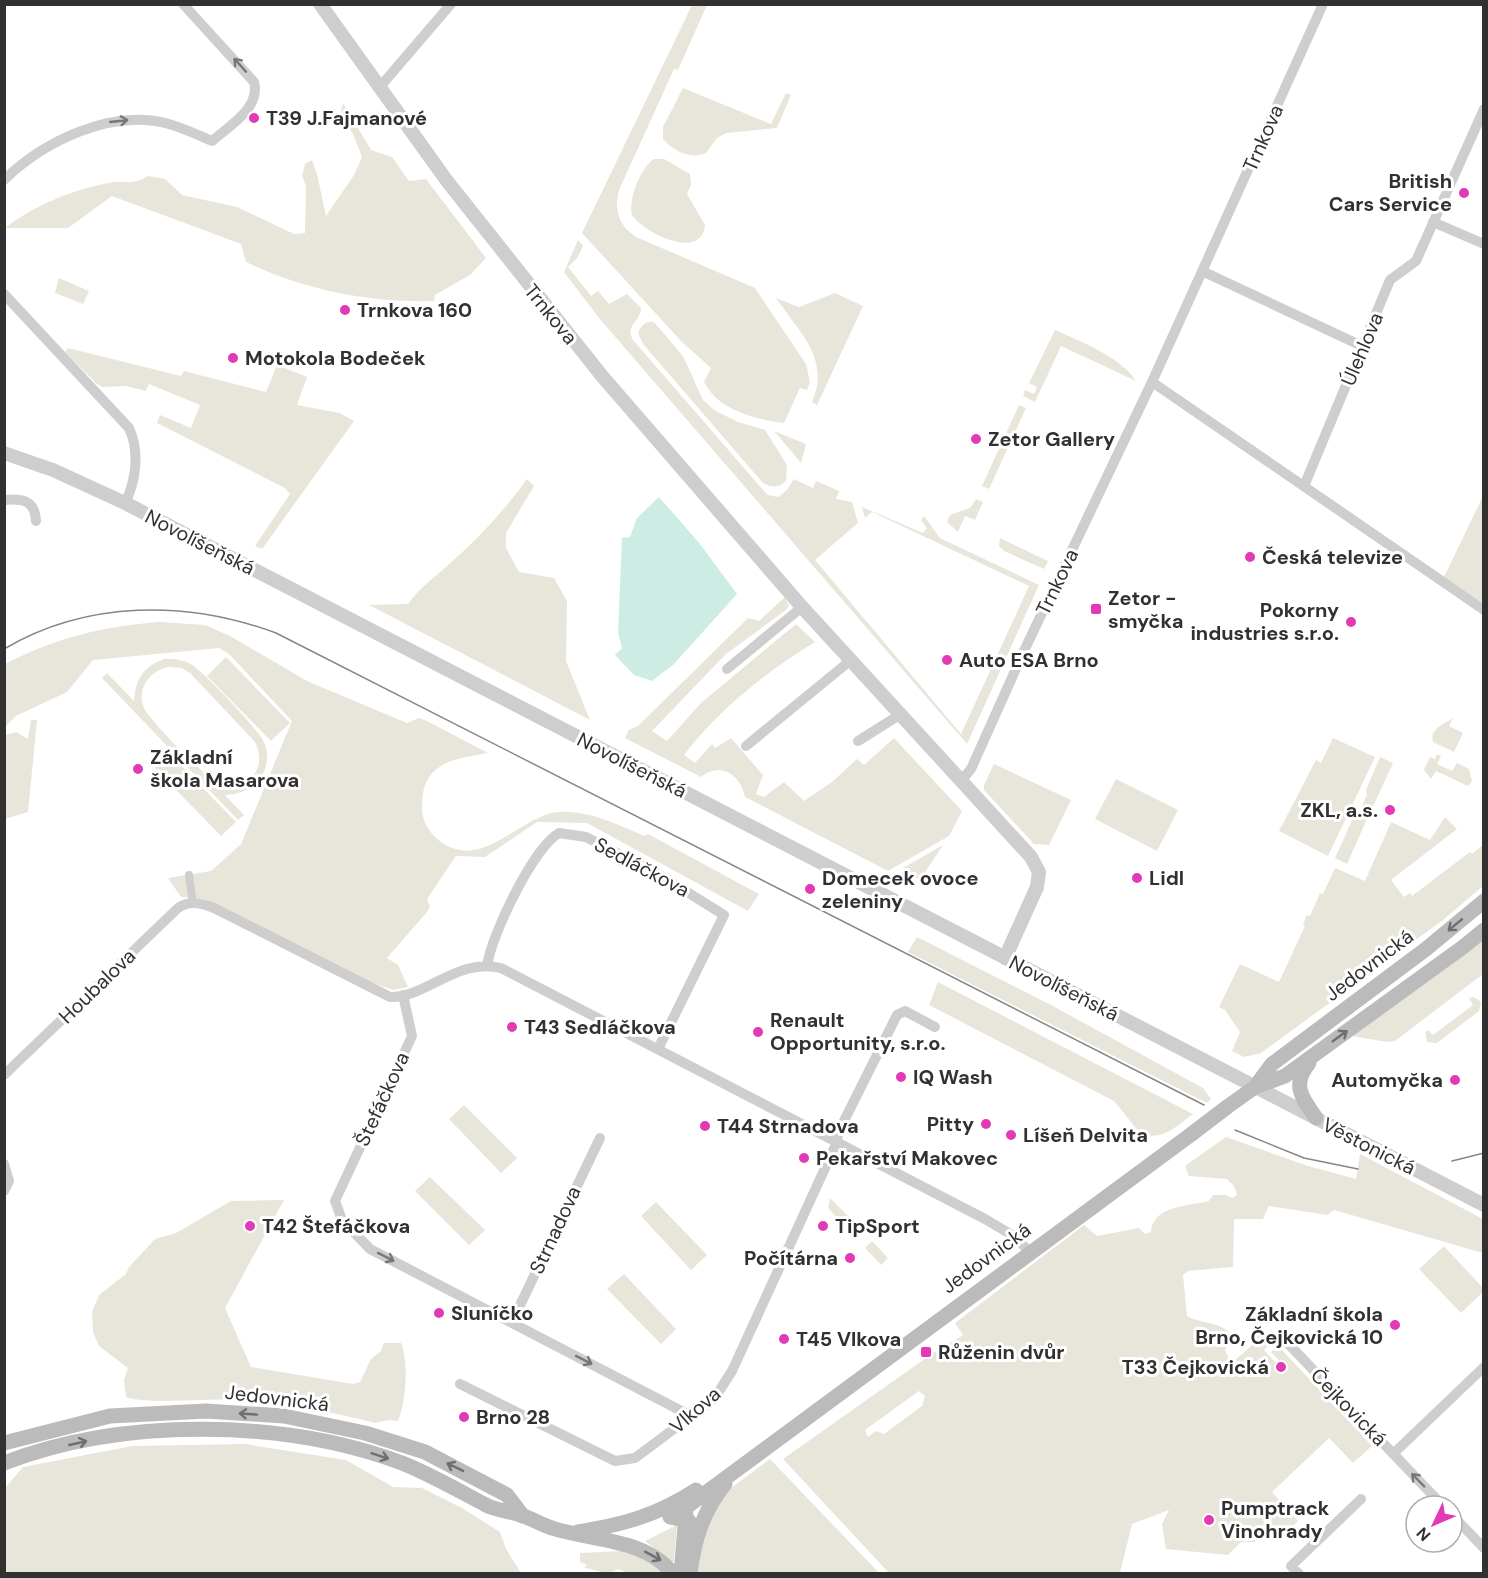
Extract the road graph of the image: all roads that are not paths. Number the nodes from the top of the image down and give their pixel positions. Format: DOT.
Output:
graph roads {
  1 [pos="183,4"];
  2 [pos="320,4"];
  3 [pos="451,4"];
  4 [pos="1323,4"];
  5 [pos="379,88"];
  6 [pos="1484,109"];
  7 [pos="4,180"];
  8 [pos="1433,222"];
  9 [pos="1484,244"];
  10 [pos="1202,271"];
  11 [pos="4,294"];
  12 [pos="1364,347"];
  13 [pos="1152,381"];
  14 [pos="4,453"];
  15 [pos="1304,486"];
  16 [pos="4,500"];
  17 [pos="125,503"];
  18 [pos="36,521"];
  19 [pos="802,607"];
  20 [pos="1484,610"];
  21 [pos="851,660"];
  22 [pos="727,669"];
  23 [pos="901,714"];
  24 [pos="858,741"];
  25 [pos="746,746"];
  26 [pos="961,781"];
  27 [pos="189,875"];
  28 [pos="1484,901"];
  29 [pos="193,903"];
  30 [pos="1484,930"];
  31 [pos="1005,958"];
  32 [pos="487,966"];
  33 [pos="403,995"];
  34 [pos="935,1027"];
  35 [pos="658,1049"];
  36 [pos="1318,1052"];
  37 [pos="4,1075"];
  38 [pos="1255,1087"];
  39 [pos="1316,1118"];
  40 [pos="600,1138"];
  41 [pos="837,1143"];
  42 [pos="4,1164"];
  43 [pos="4,1191"];
  44 [pos="1484,1205"];
  45 [pos="1029,1252"];
  46 [pos="512,1322"];
  47 [pos="1280,1335"];
  48 [pos="1484,1367"];
  49 [pos="460,1384"];
  50 [pos="691,1416"];
  51 [pos="4,1443"];
  52 [pos="1393,1454"];
  53 [pos="21,1457"];
  54 [pos="4,1463"];
  55 [pos="743,1464"];
  56 [pos="4,1470"];
  57 [pos="1431,1494"];
  58 [pos="1361,1499"];
  59 [pos="686,1510"];
  60 [pos="523,1516"];
  61 [pos="1464,1527"];
  62 [pos="570,1533"];
  63 [pos="693,1548"];
  64 [pos="1484,1548"];
  65 [pos="1291,1571"];
  66 [pos="673,1574"];
  67 [pos="681,1574"];
  68 [pos="690,1574"];
  7 -- 1 [label="street, one-way"];
  2 -- 5 [label="street, Trnkova"];
  3 -- 5 [label="street"];
  4 -- 10 [label="street, Trnkova"];
  5 -- 19 [label="street, Trnkova"];
  6 -- 8 [label="street, Úlehlova"];
  8 -- 9 [label="street"];
  8 -- 12 [label="street, Úlehlova"];
  10 -- 12 [label="street"];
  10 -- 13 [label="street, Trnkova"];
  11 -- 17 [label="street"];
  12 -- 15 [label="street, Úlehlova"];
  13 -- 15 [label="street"];
  13 -- 26 [label="street, Trnkova"];
  14 -- 17 [label="street, Novolíšeňská"];
  15 -- 20 [label="street"];
  16 -- 18 [label="street"];
  17 -- 31 [label="street, Novolíšeňská"];
  19 -- 21 [label="street, Trnkova"];
  19 -- 22 [label="street"];
  21 -- 23 [label="street, Trnkova"];
  21 -- 25 [label="street"];
  23 -- 24 [label="street"];
  23 -- 26 [label="street, Trnkova"];
  26 -- 31 [label="street, Trnkova"];
  27 -- 29 [label="street"];
  28 -- 38 [label="main road, Jedovnická, one-way"];
  29 -- 33 [label="street"];
  29 -- 37 [label="street, Houbalova"];
  36 -- 30 [label="main road, Jedovnická, one-way"];
  31 -- 38 [label="street, Novolíšeňská"];
  32 -- 33 [label="street"];
  32 -- 35 [label="street"];
  32 -- 35 [label="street, Sedláčkova"];
  33 -- 46 [label="street, Štefáčkova, one-way"];
  34 -- 41 [label="street"];
  35 -- 41 [label="street"];
  36 -- 38 [label="main road, Jedovnická"];
  36 -- 39 [label="main road"];
  38 -- 39 [label="street, Věstonická"];
  38 -- 45 [label="main road, Jedovnická, bridge"];
  39 -- 44 [label="street, Věstonická"];
  40 -- 46 [label="street, Strnadova"];
  41 -- 45 [label="street"];
  41 -- 50 [label="street, Vlkova"];
  42 -- 43 [label="street"];
  45 -- 55 [label="main road, Jedovnická"];
  46 -- 50 [label="street, one-way"];
  47 -- 52 [label="street, Čejkovická"];
  48 -- 52 [label="street, Čejkovická"];
  49 -- 50 [label="street, Vlkova"];
  60 -- 51 [label="main road, Jedovnická, one-way"];
  57 -- 52 [label="street, Čejkovická, one-way"];
  53 -- 54 [label="main road, Jedovnická"];
  53 -- 56 [label="main road"];
  53 -- 60 [label="main road, Jedovnická, one-way"];
  55 -- 59 [label="main road, Jedovnická"];
  55 -- 62 [label="main road, Jedovnická"];
  55 -- 63 [label="main road"];
  58 -- 65 [label="street"];
  59 -- 62 [label="main road, Jedovnická"];
  59 -- 63 [label="main road"];
  59 -- 67 [label="main road"];
  60 -- 62 [label="main road, Jedovnická"];
  61 -- 64 [label="street"];
  62 -- 66 [label="main road, Jedovnická, one-way"];
  63 -- 68 [label="main road"];
}
